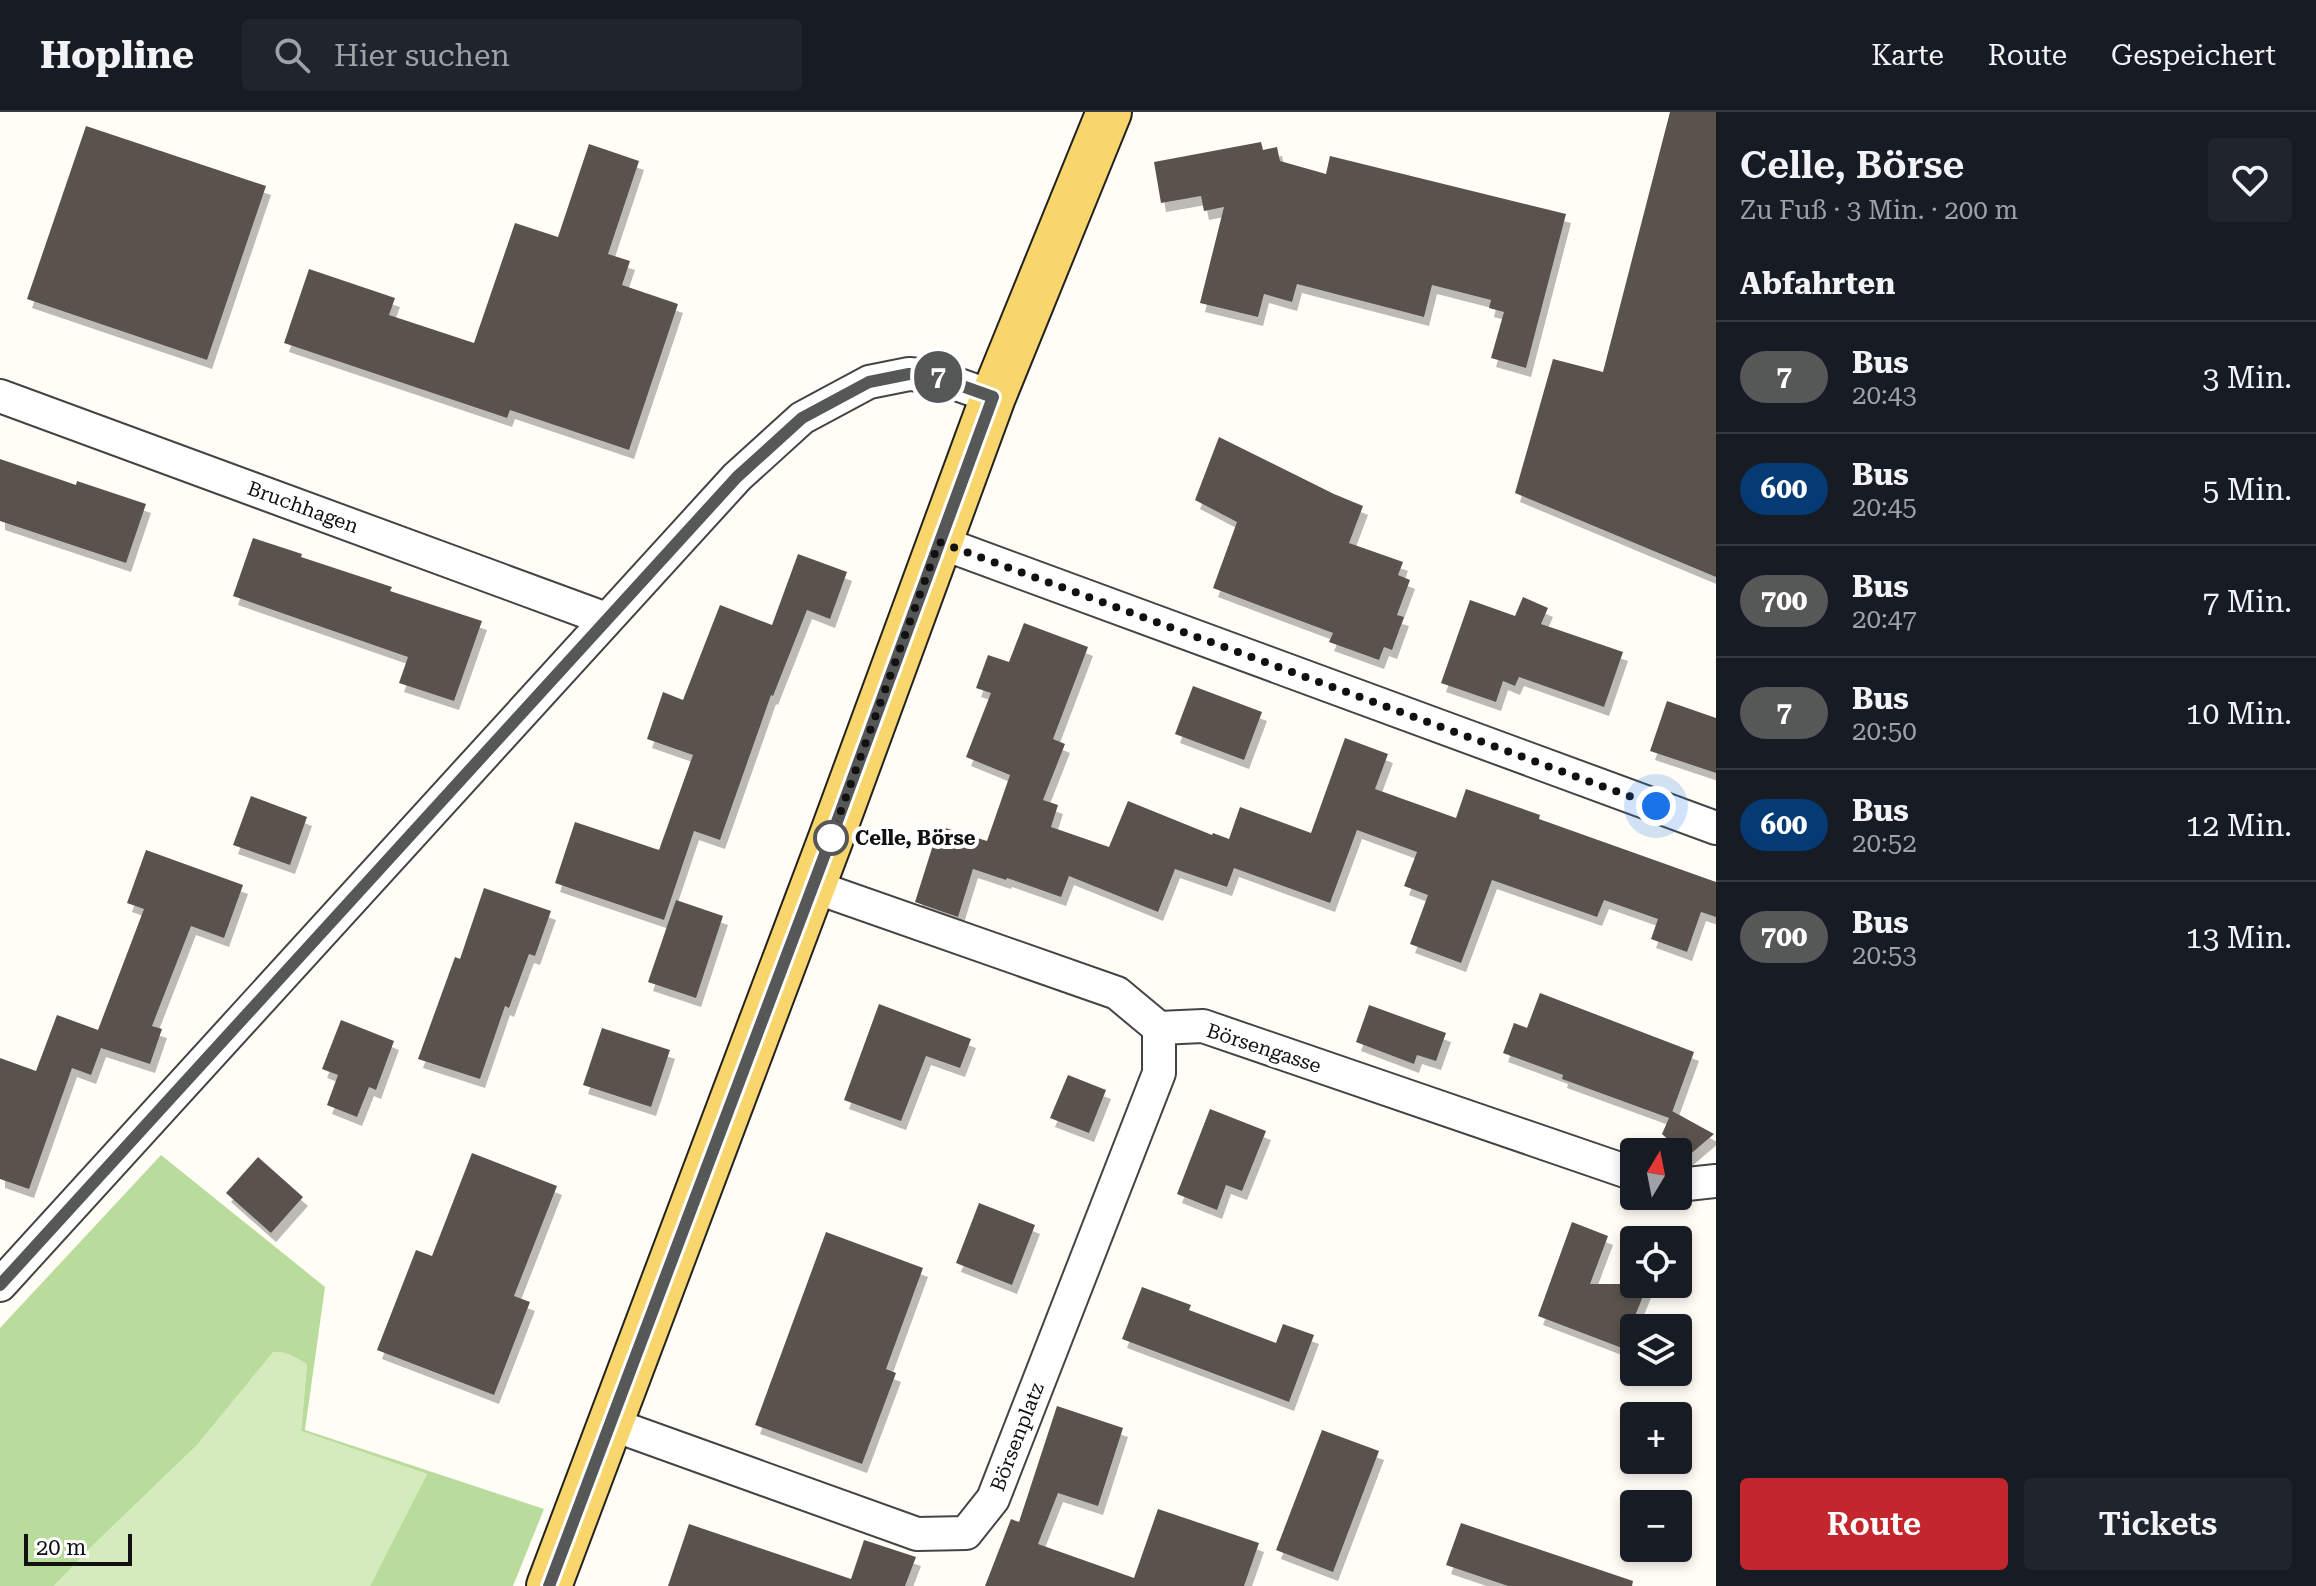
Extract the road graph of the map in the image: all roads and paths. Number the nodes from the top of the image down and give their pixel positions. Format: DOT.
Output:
graph roads {
  1 [pos="1109,112"];
  2 [pos="0,396"];
  3 [pos="993,397"];
  4 [pos="939,542"];
  5 [pos="606,619"];
  6 [pos="1716,828"];
  7 [pos="812,886"];
  8 [pos="1159,1028"];
  9 [pos="1620,1169"];
  10 [pos="1716,1181"];
  11 [pos="1692,1184"];
  12 [pos="0,1285"];
  13 [pos="611,1424"];
  14 [pos="549,1586"];
  1 -- 3 [label="main road"];
  2 -- 5 [label="street, Bruchhagen"];
  3 -- 4 [label="main road"];
  3 -- 5 [label="street"];
  4 -- 6 [label="street"];
  4 -- 7 [label="main road"];
  5 -- 12 [label="street"];
  7 -- 8 [label="street"];
  7 -- 13 [label="main road"];
  8 -- 9 [label="street, Börsengasse"];
  8 -- 13 [label="street, Börsenplatz"];
  10 -- 11 [label="street"];
  13 -- 14 [label="main road"];
}
